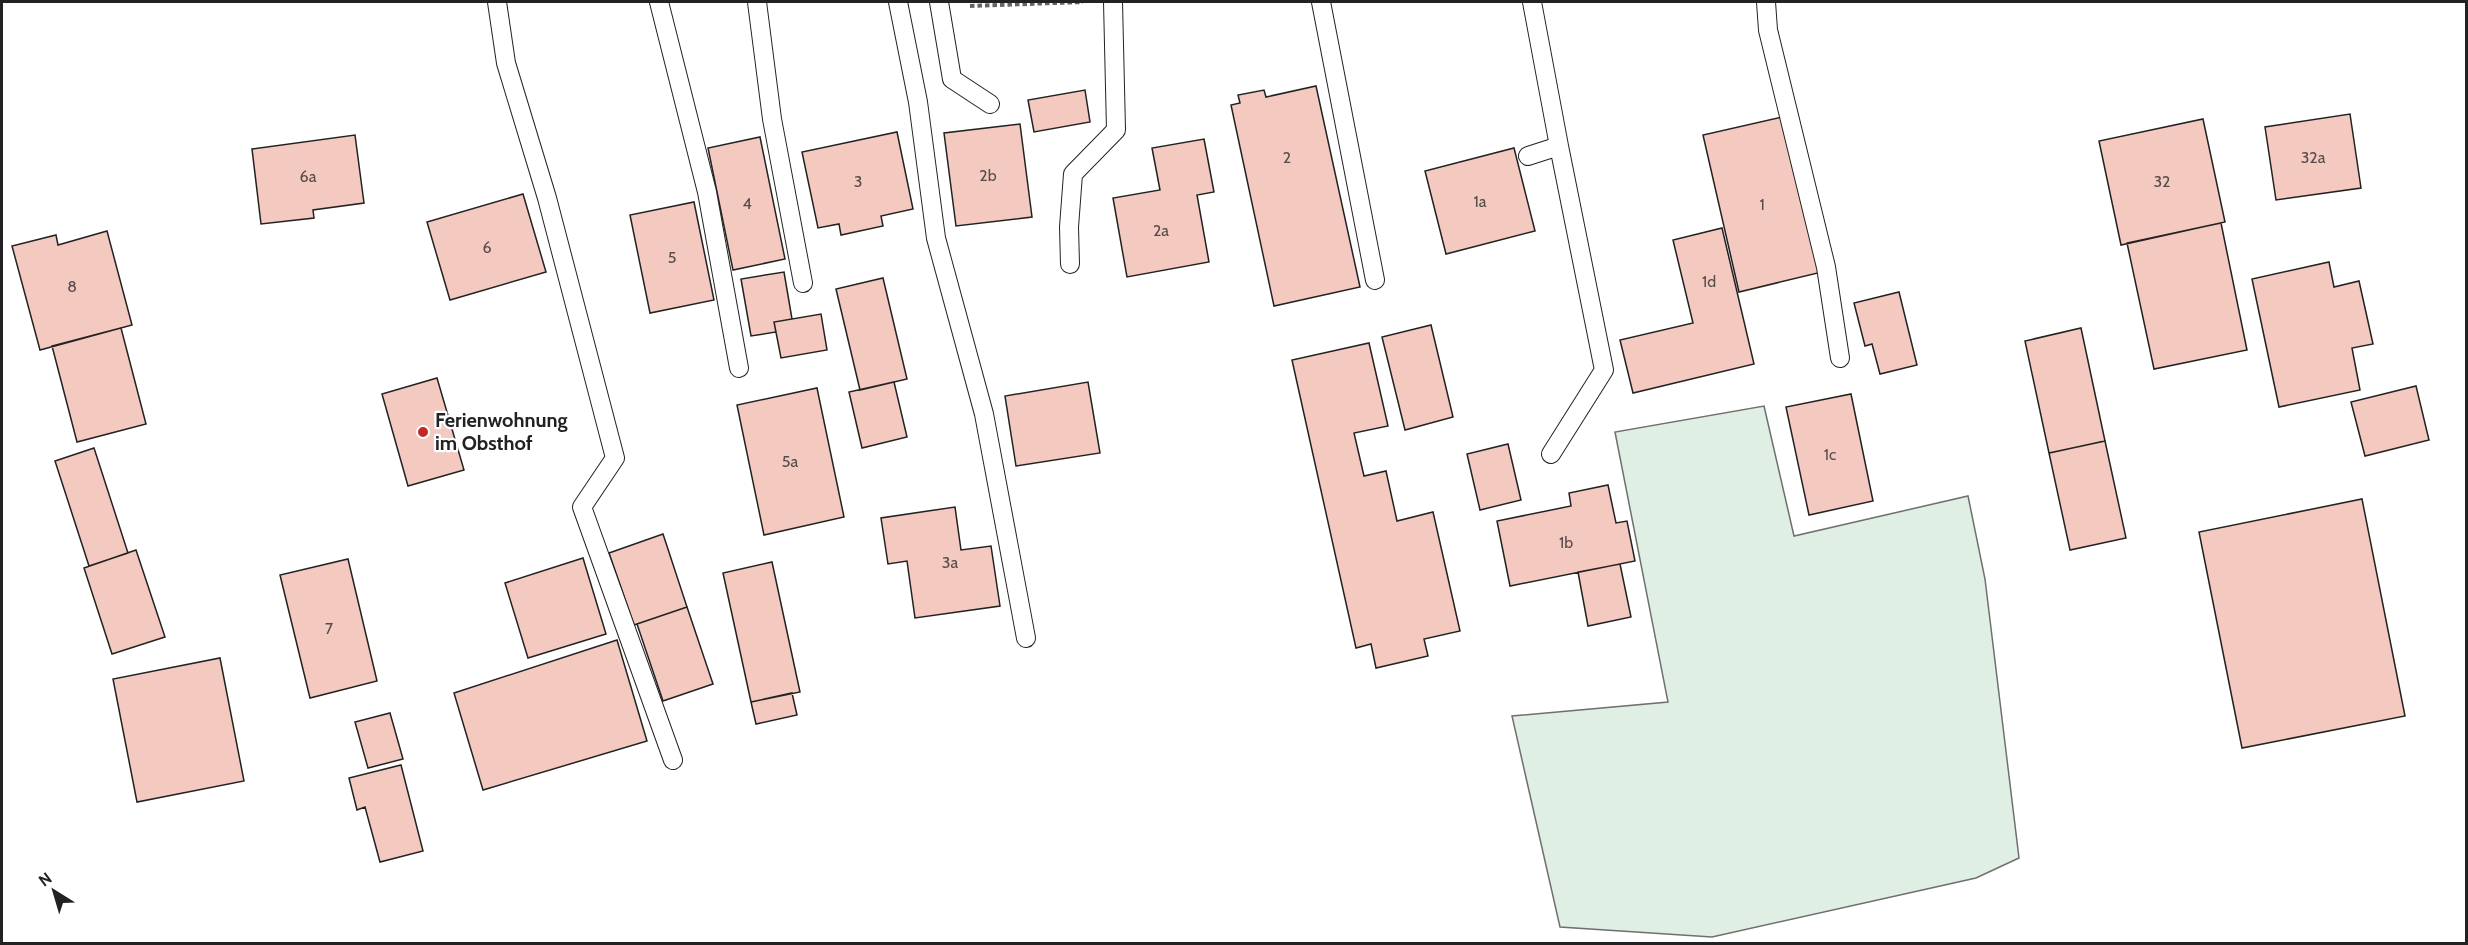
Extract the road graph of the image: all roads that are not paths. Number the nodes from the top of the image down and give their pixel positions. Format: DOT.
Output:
graph roads {
  1 [pos="497,2"];
  2 [pos="660,2"];
  3 [pos="757,2"];
  4 [pos="898,2"];
  5 [pos="1113,2"];
  6 [pos="1321,2"];
  7 [pos="1532,2"];
  8 [pos="1766,2"];
  9 [pos="940,4"];
  10 [pos="990,104"];
  11 [pos="1559,146"];
  12 [pos="1528,156"];
  13 [pos="1070,264"];
  14 [pos="1375,280"];
  15 [pos="803,283"];
  16 [pos="1840,358"];
  17 [pos="739,368"];
  18 [pos="1551,454"];
  19 [pos="1026,638"];
  20 [pos="674,760"];
  1 -- 20 [label="lane"];
  2 -- 17 [label="lane"];
  3 -- 15 [label="lane"];
  4 -- 19 [label="lane"];
  5 -- 13 [label="lane"];
  6 -- 14 [label="lane"];
  7 -- 11 [label="lane"];
  8 -- 16 [label="lane"];
  9 -- 10 [label="lane"];
  11 -- 12 [label="lane"];
  11 -- 18 [label="lane"];
}
